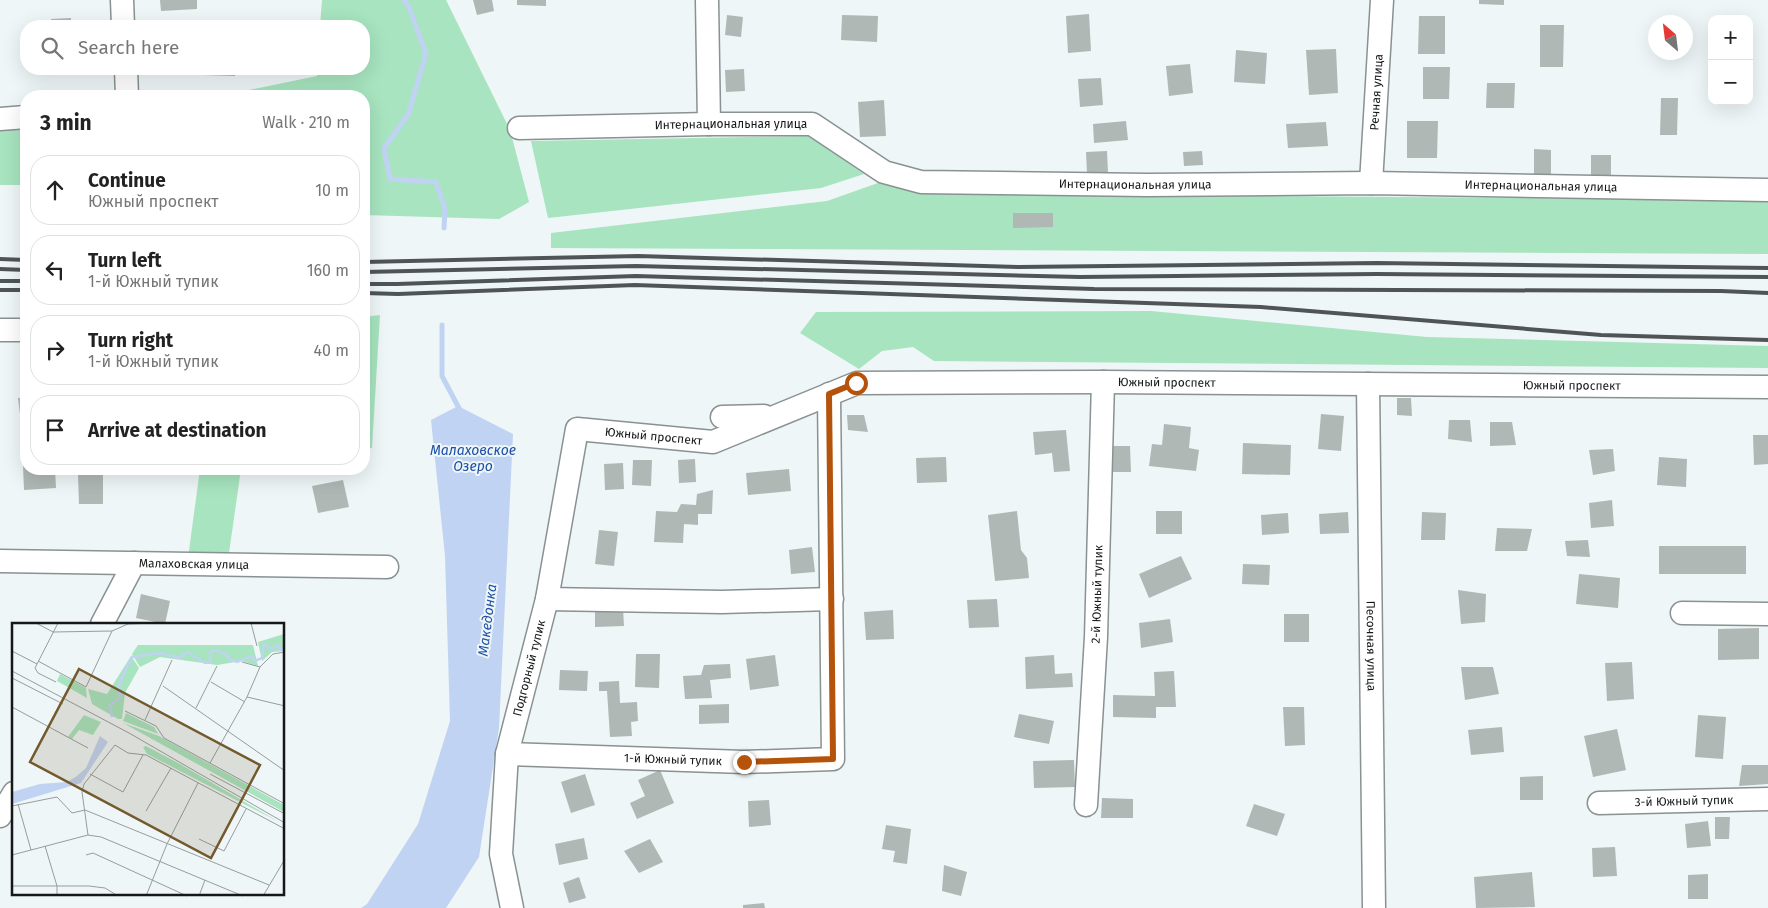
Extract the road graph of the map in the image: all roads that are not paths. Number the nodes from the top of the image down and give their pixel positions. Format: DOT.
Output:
graph roads {
  1 [pos="122,0"];
  2 [pos="707,0"];
  3 [pos="1382,0"];
  4 [pos="123,20"];
  5 [pos="126,75"];
  6 [pos="127,90"];
  7 [pos="20,117"];
  8 [pos="0,119"];
  9 [pos="709,124"];
  10 [pos="519,128"];
  11 [pos="1371,183"];
  12 [pos="1768,190"];
  13 [pos="1103,382"];
  14 [pos="1368,384"];
  15 [pos="1768,387"];
  16 [pos="829,394"];
  17 [pos="776,416"];
  18 [pos="722,417"];
  19 [pos="577,429"];
  20 [pos="0,561"];
  21 [pos="134,563"];
  22 [pos="387,566"];
  23 [pos="547,599"];
  24 [pos="832,599"];
  25 [pos="1682,613"];
  26 [pos="1768,614"];
  27 [pos="103,623"];
  28 [pos="507,754"];
  29 [pos="12,796"];
  30 [pos="1768,799"];
  31 [pos="1599,803"];
  32 [pos="1086,805"];
  33 [pos="0,816"];
  34 [pos="512,908"];
  35 [pos="1374,908"];
  1 -- 4 [label="street"];
  2 -- 9 [label="street"];
  3 -- 11 [label="street, Речная улица"];
  5 -- 6 [label="street"];
  7 -- 8 [label="street"];
  9 -- 10 [label="street, Интернациональная улица"];
  9 -- 11 [label="street, Интернациональная улица"];
  11 -- 12 [label="street, Интернациональная улица"];
  13 -- 14 [label="street, Южный проспект"];
  13 -- 16 [label="street, Южный проспект"];
  13 -- 32 [label="street, 2-й Южный тупик"];
  14 -- 15 [label="street, Южный проспект"];
  14 -- 35 [label="street, Песочная улица"];
  16 -- 17 [label="street, Южный проспект"];
  16 -- 24 [label="street, 1-й Южный тупик"];
  17 -- 18 [label="street"];
  17 -- 19 [label="street, Южный проспект"];
  19 -- 23 [label="street, Подгорный тупик"];
  20 -- 21 [label="street, Малаховская улица"];
  21 -- 22 [label="street, Малаховская улица"];
  21 -- 27 [label="street"];
  23 -- 24 [label="street"];
  23 -- 28 [label="street, Подгорный тупик"];
  24 -- 28 [label="street, 1-й Южный тупик"];
  25 -- 26 [label="street"];
  28 -- 34 [label="street, Подгорный тупик"];
  29 -- 33 [label="street"];
  30 -- 31 [label="street, 3-й Южный тупик"];
}
